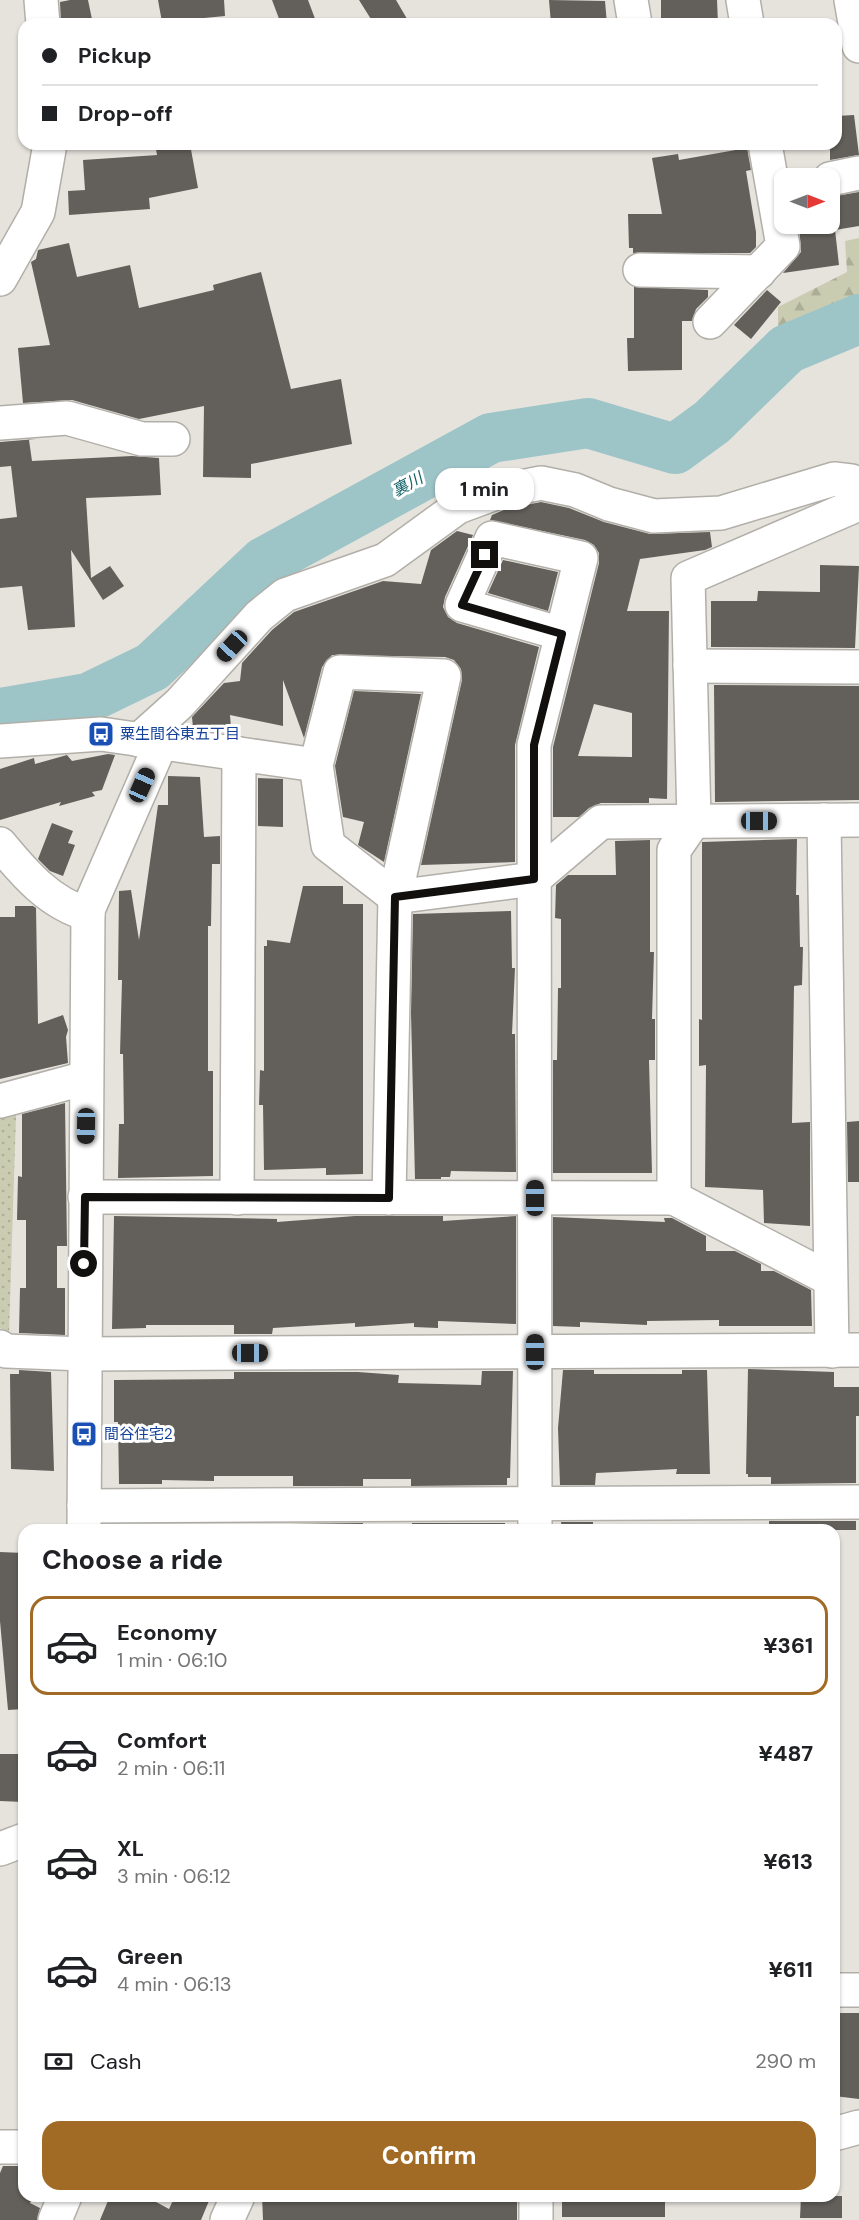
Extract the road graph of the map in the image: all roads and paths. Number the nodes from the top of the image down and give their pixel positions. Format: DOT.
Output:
graph roads {
  1 [pos="41,0"];
  2 [pos="631,0"];
  3 [pos="743,0"];
  4 [pos="851,0"];
  5 [pos="42,18"];
  6 [pos="634,18"];
  7 [pos="746,18"];
  8 [pos="859,46"];
  9 [pos="49,150"];
  10 [pos="767,150"];
  11 [pos="859,173"];
  12 [pos="774,175"];
  13 [pos="840,177"];
  14 [pos="782,234"];
  15 [pos="640,270"];
  16 [pos="759,272"];
  17 [pos="0,279"];
  18 [pos="710,322"];
  19 [pos="0,423"];
  20 [pos="173,439"];
  21 [pos="859,504"];
  22 [pos="562,634"];
  23 [pos="690,666"];
  24 [pos="859,667"];
  25 [pos="0,741"];
  26 [pos="150,741"];
  27 [pos="239,754"];
  28 [pos="316,765"];
  29 [pos="824,820"];
  30 [pos="859,820"];
  31 [pos="694,821"];
  32 [pos="0,844"];
  33 [pos="534,879"];
  34 [pos="395,897"];
  35 [pos="88,914"];
  36 [pos="86,1078"];
  37 [pos="0,1101"];
  38 [pos="85,1197"];
  39 [pos="237,1198"];
  40 [pos="389,1198"];
  41 [pos="535,1198"];
  42 [pos="674,1198"];
  43 [pos="830,1279"];
  44 [pos="0,1347"];
  45 [pos="846,1351"];
  46 [pos="535,1352"];
  47 [pos="84,1354"];
  48 [pos="838,1511"];
  49 [pos="680,1516"];
  50 [pos="387,1517"];
  51 [pos="535,1517"];
  52 [pos="84,1518"];
  53 [pos="242,1518"];
  54 [pos="18,1842"];
  55 [pos="0,1849"];
  56 [pos="840,1990"];
  57 [pos="859,1990"];
  58 [pos="859,2127"];
  59 [pos="840,2132"];
  60 [pos="18,2146"];
  61 [pos="0,2147"];
  62 [pos="62,2202"];
  63 [pos="235,2202"];
  64 [pos="536,2202"];
  65 [pos="55,2220"];
  66 [pos="227,2220"];
  67 [pos="536,2220"];
  1 -- 5 [label="street"];
  2 -- 6 [label="street"];
  3 -- 7 [label="street"];
  4 -- 8 [label="street"];
  9 -- 17 [label="street"];
  10 -- 12 [label="street"];
  11 -- 13 [label="street"];
  14 -- 16 [label="street"];
  15 -- 16 [label="street"];
  16 -- 18 [label="street"];
  19 -- 20 [label="street"];
  21 -- 23 [label="street"];
  21 -- 26 [label="street"];
  22 -- 33 [label="street"];
  23 -- 24 [label="street"];
  23 -- 31 [label="street"];
  25 -- 26 [label="street"];
  26 -- 27 [label="street"];
  26 -- 35 [label="street"];
  27 -- 28 [label="street"];
  27 -- 39 [label="street"];
  28 -- 34 [label="street"];
  28 -- 34 [label="street"];
  29 -- 30 [label="street"];
  29 -- 31 [label="street"];
  29 -- 43 [label="street"];
  31 -- 33 [label="street"];
  31 -- 42 [label="street"];
  32 -- 35 [label="street"];
  33 -- 34 [label="street"];
  33 -- 41 [label="street"];
  34 -- 40 [label="street"];
  35 -- 36 [label="street"];
  36 -- 37 [label="street"];
  36 -- 38 [label="street"];
  38 -- 39 [label="street"];
  38 -- 47 [label="street"];
  39 -- 40 [label="street"];
  40 -- 41 [label="street"];
  41 -- 42 [label="street"];
  41 -- 46 [label="street"];
  42 -- 43 [label="street"];
  43 -- 45 [label="street"];
  44 -- 47 [label="street"];
  45 -- 46 [label="street"];
  46 -- 47 [label="street"];
  46 -- 51 [label="street"];
  47 -- 52 [label="street"];
  48 -- 49 [label="street"];
  49 -- 51 [label="street"];
  50 -- 51 [label="street"];
  50 -- 53 [label="street"];
  52 -- 53 [label="street"];
  54 -- 55 [label="street"];
  56 -- 57 [label="street"];
  58 -- 59 [label="street"];
  60 -- 61 [label="street"];
  62 -- 65 [label="street"];
  63 -- 66 [label="street"];
  64 -- 67 [label="street"];
}
